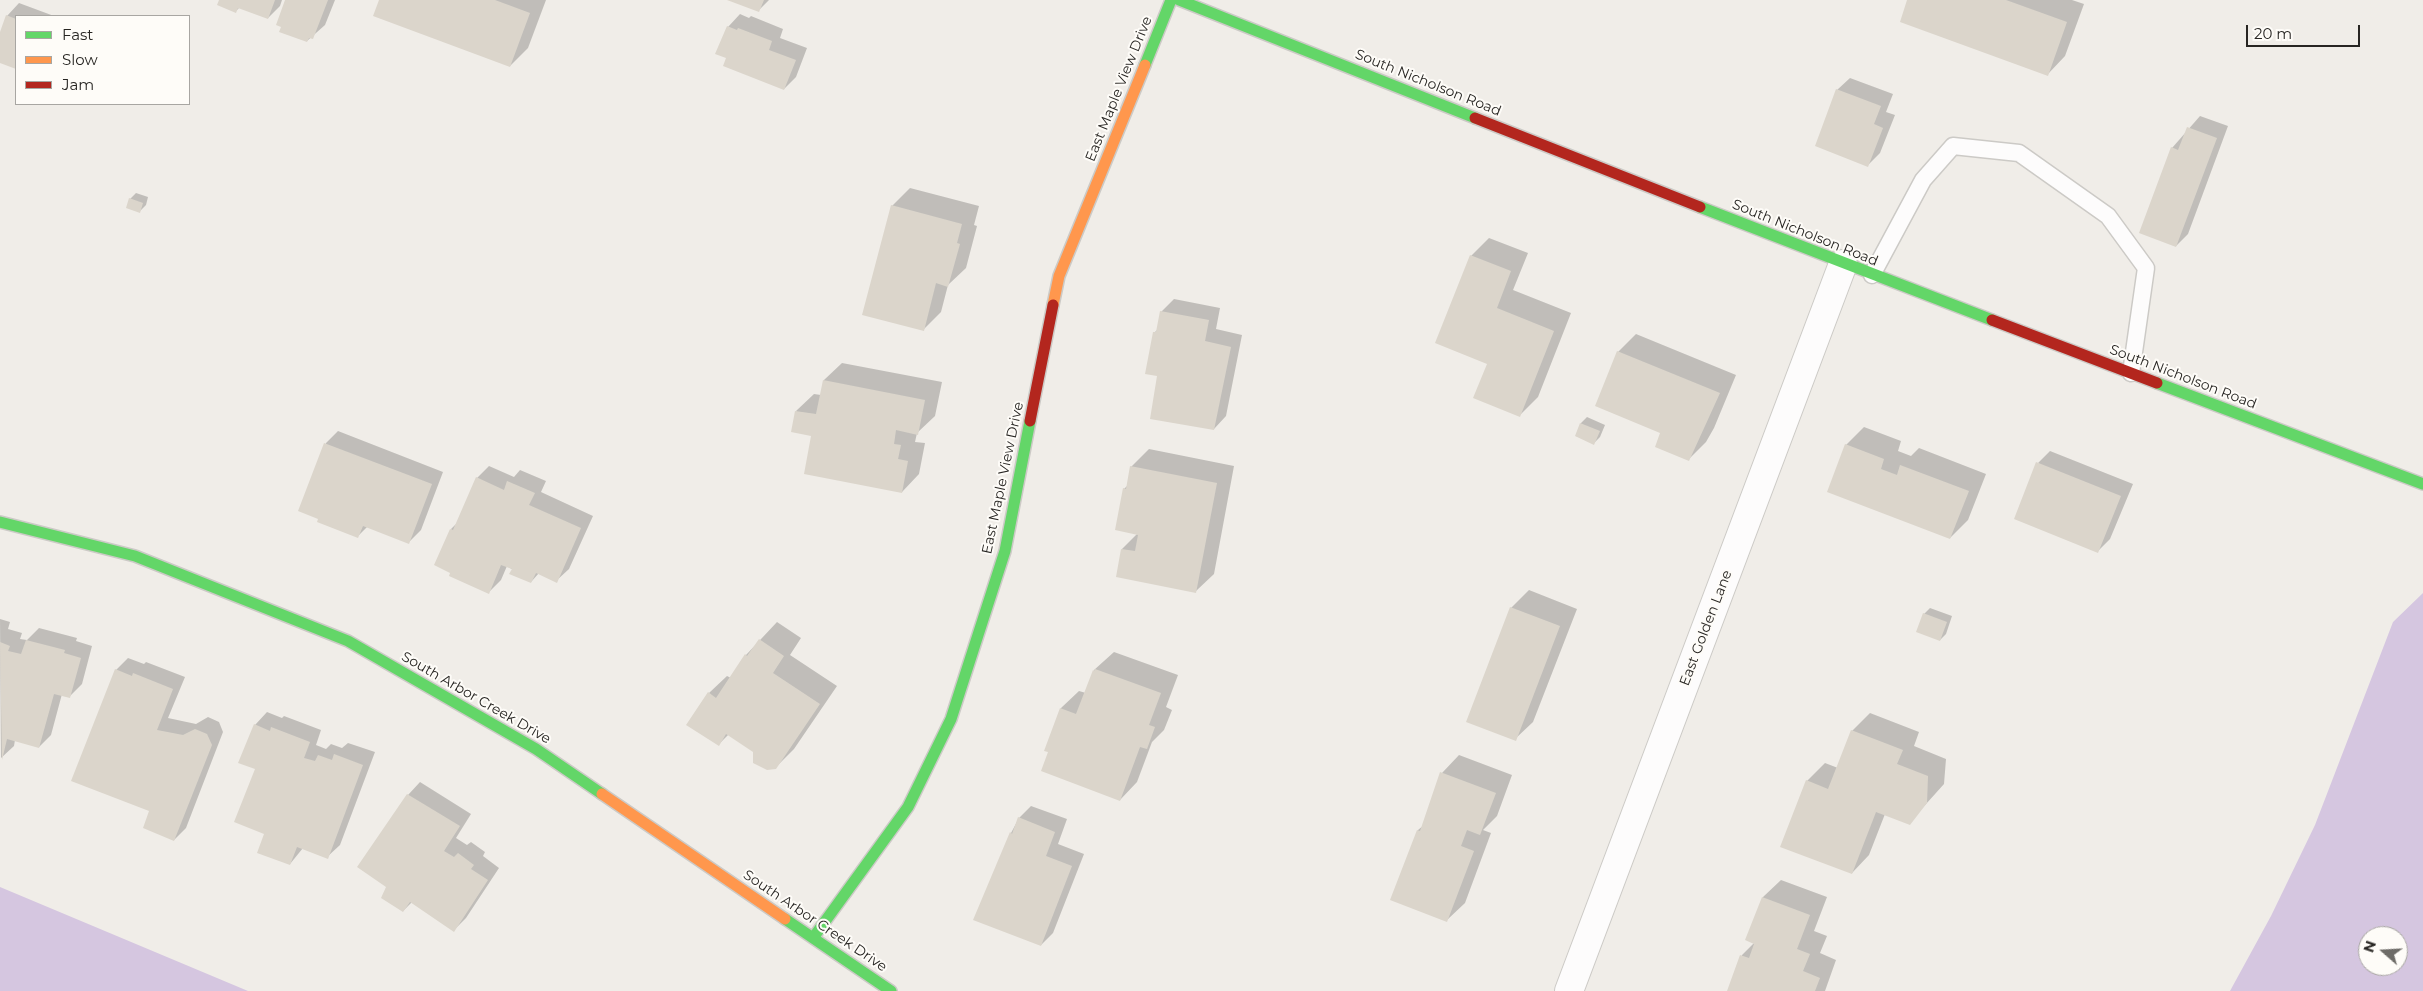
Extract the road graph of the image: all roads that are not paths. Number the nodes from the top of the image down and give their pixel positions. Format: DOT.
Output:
graph roads {
  1 [pos="1171,0"];
  2 [pos="1179,0"];
  3 [pos="1843,264"];
  4 [pos="1872,275"];
  5 [pos="2131,373"];
  6 [pos="2423,484"];
  7 [pos="0,522"];
  8 [pos="813,938"];
  9 [pos="891,991"];
  10 [pos="1569,991"];
  1 -- 8 [label="street, East Maple View Drive"];
  2 -- 3 [label="street, South Nicholson Road"];
  3 -- 4 [label="street, South Nicholson Road"];
  3 -- 10 [label="street, East Golden Lane"];
  4 -- 5 [label="street, South Nicholson Road"];
  4 -- 5 [label="lane"];
  5 -- 6 [label="street, South Nicholson Road"];
  7 -- 8 [label="street, South Arbor Creek Drive"];
  8 -- 9 [label="street, South Arbor Creek Drive"];
}
